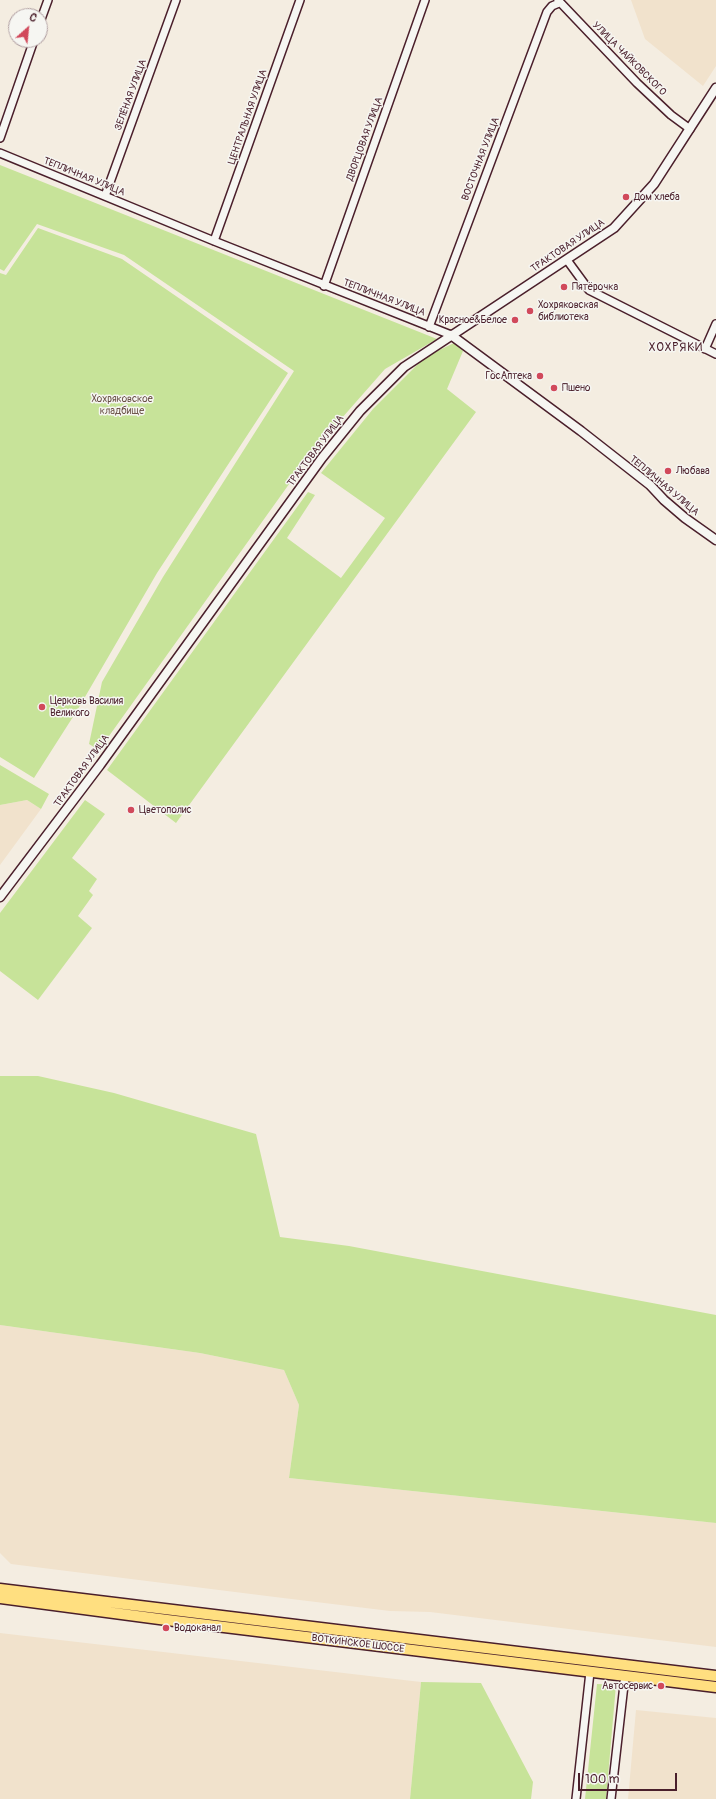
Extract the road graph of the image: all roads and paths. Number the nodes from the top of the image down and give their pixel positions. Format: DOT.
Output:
graph roads {
  1 [pos="176,0"];
  2 [pos="300,0"];
  3 [pos="425,0"];
  4 [pos="558,1"];
  5 [pos="31,48"];
  6 [pos="716,88"];
  7 [pos="713,97"];
  8 [pos="690,129"];
  9 [pos="0,138"];
  10 [pos="0,153"];
  11 [pos="105,196"];
  12 [pos="214,242"];
  13 [pos="567,260"];
  14 [pos="324,286"];
  15 [pos="716,324"];
  16 [pos="429,327"];
  17 [pos="451,335"];
  18 [pos="705,349"];
  19 [pos="716,354"];
  20 [pos="716,540"];
  21 [pos="0,897"];
  22 [pos="0,1589"];
  23 [pos="0,1598"];
  24 [pos="590,1672"];
  25 [pos="624,1676"];
  26 [pos="716,1676"];
  27 [pos="716,1687"];
  28 [pos="576,1799"];
  29 [pos="611,1799"];
  1 -- 11 [label="street, ЗЕЛЁНАЯ УЛИЦА"];
  2 -- 12 [label="street, ЦЕНТРАЛЬНАЯ УЛИЦА"];
  3 -- 14 [label="street, ДВОРЦОВАЯ УЛИЦА"];
  4 -- 8 [label="street, УЛИЦА ЧАЙКОВСКОГО"];
  4 -- 16 [label="street, ВОСТОЧНАЯ УЛИЦА"];
  5 -- 9 [label="street"];
  6 -- 7 [label="street, ТРАКТОВАЯ УЛИЦА"];
  7 -- 8 [label="street, ТРАКТОВАЯ УЛИЦА"];
  8 -- 13 [label="street, ТРАКТОВАЯ УЛИЦА"];
  10 -- 11 [label="street, ТЕПЛИЧНАЯ УЛИЦА"];
  11 -- 12 [label="street, ТЕПЛИЧНАЯ УЛИЦА"];
  12 -- 14 [label="street, ТЕПЛИЧНАЯ УЛИЦА"];
  13 -- 17 [label="street, ТРАКТОВАЯ УЛИЦА"];
  13 -- 18 [label="street"];
  14 -- 16 [label="street, ТЕПЛИЧНАЯ УЛИЦА"];
  15 -- 18 [label="street"];
  16 -- 17 [label="street, ТЕПЛИЧНАЯ УЛИЦА"];
  17 -- 20 [label="street, ТЕПЛИЧНАЯ УЛИЦА"];
  17 -- 21 [label="street, ТРАКТОВАЯ УЛИЦА"];
  18 -- 19 [label="street"];
  22 -- 26 [label="main road, ВОТКИНСКОЕ ШОССЕ"];
  23 -- 24 [label="main road, ВОТКИНСКОЕ ШОССЕ"];
  24 -- 25 [label="main road, ВОТКИНСКОЕ ШОССЕ"];
  24 -- 28 [label="street"];
  25 -- 27 [label="main road, ВОТКИНСКОЕ ШОССЕ"];
  25 -- 29 [label="street"];
}
